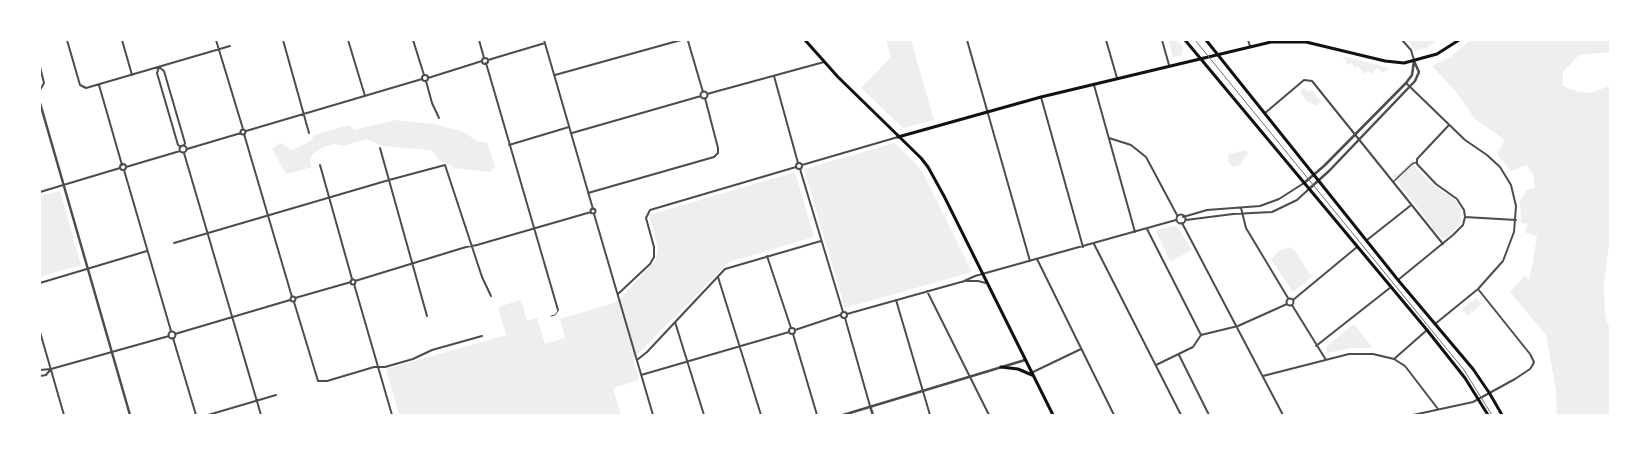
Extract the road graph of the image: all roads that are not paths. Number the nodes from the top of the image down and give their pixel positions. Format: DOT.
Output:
graph roads {
  1 [pos="67,40"];
  2 [pos="122,40"];
  3 [pos="216,40"];
  4 [pos="283,40"];
  5 [pos="348,40"];
  6 [pos="413,40"];
  7 [pos="479,40"];
  8 [pos="681,40"];
  9 [pos="685,40"];
  10 [pos="805,40"];
  11 [pos="967,40"];
  12 [pos="1106,40"];
  13 [pos="1162,40"];
  14 [pos="1185,40"];
  15 [pos="1206,40"];
  16 [pos="1248,40"];
  17 [pos="1402,40"];
  18 [pos="1459,40"];
  19 [pos="690,41"];
  20 [pos="1306,41"];
  21 [pos="544,42"];
  22 [pos="230,46"];
  23 [pos="1250,46"];
  24 [pos="219,49"];
  25 [pos="1217,54"];
  26 [pos="484,58"];
  27 [pos="1200,58"];
  28 [pos="488,60"];
  29 [pos="1414,61"];
  30 [pos="482,62"];
  31 [pos="824,62"];
  32 [pos="486,63"];
  33 [pos="1169,66"];
  34 [pos="40,67"];
  35 [pos="159,67"];
  36 [pos="132,75"];
  37 [pos="424,75"];
  38 [pos="554,76"];
  39 [pos="774,76"];
  40 [pos="428,78"];
  41 [pos="1116,78"];
  42 [pos="422,79"];
  43 [pos="426,81"];
  44 [pos="1094,83"];
  45 [pos="1406,83"];
  46 [pos="99,85"];
  47 [pos="1409,87"];
  48 [pos="40,90"];
  49 [pos="703,92"];
  50 [pos="707,94"];
  51 [pos="365,96"];
  52 [pos="701,96"];
  53 [pos="1041,97"];
  54 [pos="705,98"];
  55 [pos="40,103"];
  56 [pos="987,112"];
  57 [pos="1265,113"];
  58 [pos="304,114"];
  59 [pos="439,118"];
  60 [pos="1449,125"];
  61 [pos="569,127"];
  62 [pos="243,129"];
  63 [pos="246,131"];
  64 [pos="241,133"];
  65 [pos="572,133"];
  66 [pos="1355,133"];
  67 [pos="244,134"];
  68 [pos="309,134"];
  69 [pos="898,137"];
  70 [pos="1109,138"];
  71 [pos="1360,139"];
  72 [pos="509,145"];
  73 [pos="184,146"];
  74 [pos="181,147"];
  75 [pos="380,148"];
  76 [pos="187,149"];
  77 [pos="180,151"];
  78 [pos="184,153"];
  79 [pos="1417,162"];
  80 [pos="122,164"];
  81 [pos="798,164"];
  82 [pos="320,165"];
  83 [pos="802,165"];
  84 [pos="126,167"];
  85 [pos="796,167"];
  86 [pos="120,168"];
  87 [pos="800,169"];
  88 [pos="124,170"];
  89 [pos="1314,174"];
  90 [pos="389,180"];
  91 [pos="1319,180"];
  92 [pos="1393,182"];
  93 [pos="1304,183"];
  94 [pos="63,185"];
  95 [pos="1309,189"];
  96 [pos="40,192"];
  97 [pos="588,193"];
  98 [pos="329,198"];
  99 [pos="1410,206"];
  100 [pos="1242,208"];
  101 [pos="593,209"];
  102 [pos="591,212"];
  103 [pos="594,214"];
  104 [pos="1242,214"];
  105 [pos="1177,215"];
  106 [pos="269,216"];
  107 [pos="1183,217"];
  108 [pos="1465,217"];
  109 [pos="1176,220"];
  110 [pos="1186,220"];
  111 [pos="1516,220"];
  112 [pos="1182,223"];
  113 [pos="534,228"];
  114 [pos="1147,228"];
  115 [pos="1135,232"];
  116 [pos="208,233"];
  117 [pos="1367,240"];
  118 [pos="821,241"];
  119 [pos="174,243"];
  120 [pos="1094,244"];
  121 [pos="1442,244"];
  122 [pos="472,246"];
  123 [pos="1083,247"];
  124 [pos="1358,247"];
  125 [pos="147,251"];
  126 [pos="767,256"];
  127 [pos="1037,259"];
  128 [pos="1030,261"];
  129 [pos="412,263"];
  130 [pos="88,269"];
  131 [pos="982,275"];
  132 [pos="717,276"];
  133 [pos="352,279"];
  134 [pos="1398,280"];
  135 [pos="355,281"];
  136 [pos="40,282"];
  137 [pos="962,282"];
  138 [pos="352,283"];
  139 [pos="986,283"];
  140 [pos="1391,287"];
  141 [pos="1478,290"];
  142 [pos="927,291"];
  143 [pos="618,294"];
  144 [pos="491,296"];
  145 [pos="292,297"];
  146 [pos="295,298"];
  147 [pos="1288,298"];
  148 [pos="290,300"];
  149 [pos="896,300"];
  150 [pos="1293,300"];
  151 [pos="294,302"];
  152 [pos="1287,304"];
  153 [pos="1292,305"];
  154 [pos="558,310"];
  155 [pos="843,312"];
  156 [pos="847,314"];
  157 [pos="840,315"];
  158 [pos="427,316"];
  159 [pos="551,316"];
  160 [pos="232,317"];
  161 [pos="845,318"];
  162 [pos="675,322"];
  163 [pos="1435,324"];
  164 [pos="1238,326"];
  165 [pos="791,328"];
  166 [pos="795,330"];
  167 [pos="1427,330"];
  168 [pos="171,331"];
  169 [pos="40,332"];
  170 [pos="789,332"];
  171 [pos="175,334"];
  172 [pos="793,334"];
  173 [pos="1201,335"];
  174 [pos="169,336"];
  175 [pos="482,336"];
  176 [pos="173,338"];
  177 [pos="740,346"];
  178 [pos="1316,346"];
  179 [pos="1081,349"];
  180 [pos="112,352"];
  181 [pos="1179,355"];
  182 [pos="1394,359"];
  183 [pos="637,360"];
  184 [pos="1024,360"];
  185 [pos="1326,360"];
  186 [pos="688,361"];
  187 [pos="1156,365"];
  188 [pos="377,366"];
  189 [pos="1001,367"];
  190 [pos="51,369"];
  191 [pos="40,370"];
  192 [pos="1032,374"];
  193 [pos="40,376"];
  194 [pos="641,376"];
  195 [pos="1263,376"];
  196 [pos="970,377"];
  197 [pos="923,391"];
  198 [pos="1490,394"];
  199 [pos="276,395"];
  200 [pos="1480,399"];
  201 [pos="257,401"];
  202 [pos="870,406"];
  203 [pos="1438,409"];
  204 [pos="64,415"];
  205 [pos="130,415"];
  206 [pos="196,415"];
  207 [pos="208,415"];
  208 [pos="261,415"];
  209 [pos="392,415"];
  210 [pos="653,415"];
  211 [pos="704,415"];
  212 [pos="761,415"];
  213 [pos="817,415"];
  214 [pos="843,415"];
  215 [pos="873,415"];
  216 [pos="930,415"];
  217 [pos="989,415"];
  218 [pos="1053,415"];
  219 [pos="1114,415"];
  220 [pos="1181,415"];
  221 [pos="1209,415"];
  222 [pos="1283,415"];
  223 [pos="1413,415"];
  224 [pos="1488,415"];
  225 [pos="1502,415"];
  1 -- 46 [label="street"];
  2 -- 36 [label="street"];
  3 -- 24 [label="street"];
  4 -- 58 [label="street"];
  5 -- 51 [label="street"];
  6 -- 37 [label="street"];
  7 -- 26 [label="street"];
  8 -- 38 [label="street"];
  9 -- 19 [label="street"];
  10 -- 31 [label="main road"];
  11 -- 56 [label="street"];
  12 -- 41 [label="street"];
  13 -- 33 [label="street"];
  14 -- 27 [label="main road"];
  15 -- 25 [label="main road"];
  16 -- 23 [label="street"];
  17 -- 29 [label="street"];
  18 -- 29 [label="main road"];
  19 -- 49 [label="street"];
  20 -- 23 [label="main road"];
  20 -- 29 [label="main road"];
  21 -- 28 [label="street"];
  21 -- 38 [label="street"];
  22 -- 24 [label="street"];
  23 -- 25 [label="main road"];
  24 -- 35 [label="street"];
  24 -- 62 [label="street"];
  25 -- 27 [label="main road"];
  25 -- 57 [label="main road"];
  26 -- 28 [label="street"];
  26 -- 30 [label="street"];
  27 -- 33 [label="main road"];
  27 -- 93 [label="main road"];
  28 -- 32 [label="street"];
  29 -- 45 [label="street"];
  29 -- 47 [label="street"];
  30 -- 32 [label="street"];
  30 -- 40 [label="street"];
  31 -- 39 [label="street"];
  31 -- 69 [label="main road"];
  32 -- 72 [label="street"];
  33 -- 41 [label="main road"];
  34 -- 48 [label="street"];
  35 -- 36 [label="street"];
  35 -- 73 [label="street"];
  35 -- 74 [label="street"];
  36 -- 46 [label="street"];
  37 -- 40 [label="street"];
  37 -- 42 [label="street"];
  38 -- 61 [label="street"];
  39 -- 50 [label="street"];
  39 -- 81 [label="street"];
  40 -- 43 [label="street"];
  41 -- 44 [label="main road"];
  42 -- 43 [label="street"];
  42 -- 51 [label="street"];
  43 -- 59 [label="street"];
  44 -- 53 [label="main road"];
  44 -- 70 [label="street"];
  45 -- 47 [label="street"];
  45 -- 66 [label="street"];
  46 -- 80 [label="street"];
  47 -- 60 [label="street"];
  47 -- 71 [label="street"];
  49 -- 50 [label="street"];
  49 -- 52 [label="street"];
  50 -- 54 [label="street"];
  51 -- 58 [label="street"];
  52 -- 54 [label="street"];
  52 -- 65 [label="street"];
  53 -- 56 [label="main road"];
  53 -- 123 [label="street"];
  54 -- 97 [label="street"];
  55 -- 94 [label="street"];
  56 -- 69 [label="main road"];
  56 -- 128 [label="street"];
  57 -- 66 [label="street"];
  57 -- 89 [label="main road"];
  58 -- 63 [label="street"];
  58 -- 68 [label="street"];
  60 -- 79 [label="street"];
  60 -- 111 [label="street"];
  61 -- 65 [label="street"];
  61 -- 72 [label="street"];
  62 -- 63 [label="street"];
  62 -- 64 [label="street"];
  63 -- 67 [label="street"];
  64 -- 67 [label="street"];
  64 -- 76 [label="street"];
  65 -- 97 [label="street"];
  66 -- 71 [label="street"];
  66 -- 89 [label="street"];
  67 -- 106 [label="street"];
  69 -- 83 [label="street"];
  69 -- 131 [label="main road"];
  70 -- 105 [label="street"];
  70 -- 115 [label="street"];
  71 -- 91 [label="street"];
  71 -- 92 [label="street"];
  72 -- 113 [label="street"];
  73 -- 74 [label="street"];
  73 -- 76 [label="street"];
  74 -- 77 [label="street"];
  75 -- 90 [label="street"];
  76 -- 78 [label="street"];
  77 -- 78 [label="street"];
  77 -- 84 [label="street"];
  78 -- 116 [label="street"];
  79 -- 92 [label="street"];
  79 -- 108 [label="street"];
  80 -- 84 [label="street"];
  80 -- 86 [label="street"];
  81 -- 83 [label="street"];
  81 -- 85 [label="street"];
  82 -- 98 [label="street"];
  83 -- 87 [label="street"];
  84 -- 88 [label="street"];
  85 -- 87 [label="street"];
  85 -- 143 [label="street"];
  86 -- 88 [label="street"];
  86 -- 94 [label="street"];
  87 -- 118 [label="street"];
  88 -- 125 [label="street"];
  89 -- 91 [label="main road"];
  89 -- 93 [label="street"];
  90 -- 98 [label="street"];
  90 -- 122 [label="street"];
  90 -- 129 [label="street"];
  91 -- 95 [label="street"];
  91 -- 117 [label="main road"];
  92 -- 99 [label="street"];
  93 -- 95 [label="main road"];
  93 -- 100 [label="street"];
  94 -- 96 [label="street"];
  94 -- 130 [label="street"];
  95 -- 104 [label="street"];
  95 -- 124 [label="main road"];
  97 -- 101 [label="street"];
  98 -- 106 [label="street"];
  98 -- 133 [label="street"];
  99 -- 117 [label="street"];
  99 -- 121 [label="street"];
  100 -- 104 [label="street"];
  100 -- 107 [label="street"];
  101 -- 102 [label="street"];
  101 -- 103 [label="street"];
  102 -- 103 [label="street"];
  102 -- 113 [label="street"];
  103 -- 143 [label="street"];
  104 -- 110 [label="street"];
  104 -- 147 [label="street"];
  105 -- 107 [label="street"];
  105 -- 109 [label="street"];
  106 -- 116 [label="street"];
  106 -- 145 [label="street"];
  107 -- 110 [label="street"];
  108 -- 111 [label="street"];
  108 -- 121 [label="street"];
  109 -- 112 [label="street"];
  109 -- 114 [label="street"];
  110 -- 112 [label="street"];
  111 -- 141 [label="street"];
  112 -- 164 [label="street"];
  113 -- 122 [label="street"];
  113 -- 154 [label="street"];
  114 -- 115 [label="street"];
  114 -- 173 [label="street"];
  115 -- 120 [label="street"];
  116 -- 119 [label="street"];
  116 -- 160 [label="street"];
  117 -- 134 [label="main road"];
  118 -- 126 [label="street"];
  118 -- 155 [label="street"];
  120 -- 123 [label="street"];
  120 -- 187 [label="street"];
  121 -- 134 [label="street"];
  122 -- 129 [label="street"];
  122 -- 144 [label="street"];
  123 -- 127 [label="street"];
  124 -- 140 [label="main road"];
  124 -- 150 [label="street"];
  125 -- 130 [label="street"];
  125 -- 168 [label="street"];
  126 -- 132 [label="street"];
  126 -- 165 [label="street"];
  127 -- 128 [label="street"];
  127 -- 179 [label="street"];
  128 -- 131 [label="street"];
  129 -- 135 [label="street"];
  129 -- 158 [label="street"];
  130 -- 136 [label="street"];
  130 -- 180 [label="street"];
  131 -- 137 [label="street"];
  131 -- 139 [label="main road"];
  132 -- 162 [label="street"];
  132 -- 177 [label="street"];
  133 -- 135 [label="street"];
  133 -- 138 [label="street"];
  134 -- 163 [label="main road"];
  135 -- 138 [label="street"];
  137 -- 139 [label="street"];
  137 -- 142 [label="street"];
  138 -- 146 [label="street"];
  138 -- 188 [label="street"];
  139 -- 184 [label="main road"];
  140 -- 167 [label="main road"];
  140 -- 178 [label="street"];
  141 -- 163 [label="street"];
  141 -- 198 [label="street"];
  142 -- 149 [label="street"];
  142 -- 196 [label="street"];
  143 -- 183 [label="street"];
  145 -- 146 [label="street"];
  145 -- 148 [label="street"];
  146 -- 151 [label="street"];
  147 -- 150 [label="street"];
  147 -- 152 [label="street"];
  148 -- 151 [label="street"];
  148 -- 160 [label="street"];
  149 -- 156 [label="street"];
  149 -- 197 [label="street"];
  150 -- 153 [label="street"];
  151 -- 188 [label="street"];
  152 -- 153 [label="street"];
  152 -- 164 [label="street"];
  153 -- 178 [label="street"];
  154 -- 159 [label="lane"];
  155 -- 156 [label="street"];
  155 -- 157 [label="street"];
  156 -- 161 [label="street"];
  157 -- 161 [label="street"];
  157 -- 166 [label="street"];
  160 -- 171 [label="street"];
  160 -- 201 [label="street"];
  161 -- 202 [label="street"];
  162 -- 183 [label="street"];
  162 -- 186 [label="street"];
  163 -- 198 [label="main road"];
  164 -- 173 [label="street"];
  164 -- 195 [label="street"];
  165 -- 166 [label="street"];
  165 -- 170 [label="street"];
  166 -- 172 [label="street"];
  167 -- 182 [label="street"];
  167 -- 200 [label="main road"];
  168 -- 171 [label="street"];
  168 -- 174 [label="street"];
  169 -- 190 [label="street"];
  170 -- 172 [label="street"];
  170 -- 177 [label="street"];
  171 -- 176 [label="street"];
  172 -- 213 [label="street"];
  173 -- 181 [label="street"];
  174 -- 176 [label="street"];
  174 -- 180 [label="street"];
  175 -- 188 [label="street"];
  176 -- 206 [label="street"];
  177 -- 186 [label="street"];
  177 -- 212 [label="street"];
  178 -- 185 [label="street"];
  179 -- 192 [label="street"];
  179 -- 219 [label="street"];
  180 -- 190 [label="street"];
  180 -- 205 [label="street"];
  181 -- 187 [label="street"];
  181 -- 221 [label="street"];
  182 -- 185 [label="street"];
  182 -- 203 [label="street"];
  183 -- 194 [label="street"];
  184 -- 189 [label="street"];
  184 -- 192 [label="main road"];
  185 -- 195 [label="street"];
  186 -- 194 [label="street"];
  186 -- 211 [label="street"];
  187 -- 220 [label="street"];
  188 -- 209 [label="street"];
  189 -- 192 [label="main road"];
  189 -- 196 [label="street"];
  190 -- 191 [label="street"];
  190 -- 193 [label="street"];
  190 -- 204 [label="street"];
  192 -- 218 [label="main road"];
  194 -- 210 [label="street"];
  195 -- 222 [label="street"];
  196 -- 197 [label="street"];
  196 -- 217 [label="street"];
  197 -- 202 [label="street"];
  197 -- 216 [label="street"];
  198 -- 200 [label="street"];
  198 -- 225 [label="main road"];
  199 -- 201 [label="street"];
  200 -- 203 [label="street"];
  200 -- 224 [label="main road"];
  201 -- 207 [label="street"];
  201 -- 208 [label="street"];
  202 -- 214 [label="street"];
  202 -- 215 [label="street"];
  203 -- 223 [label="street"];
}
